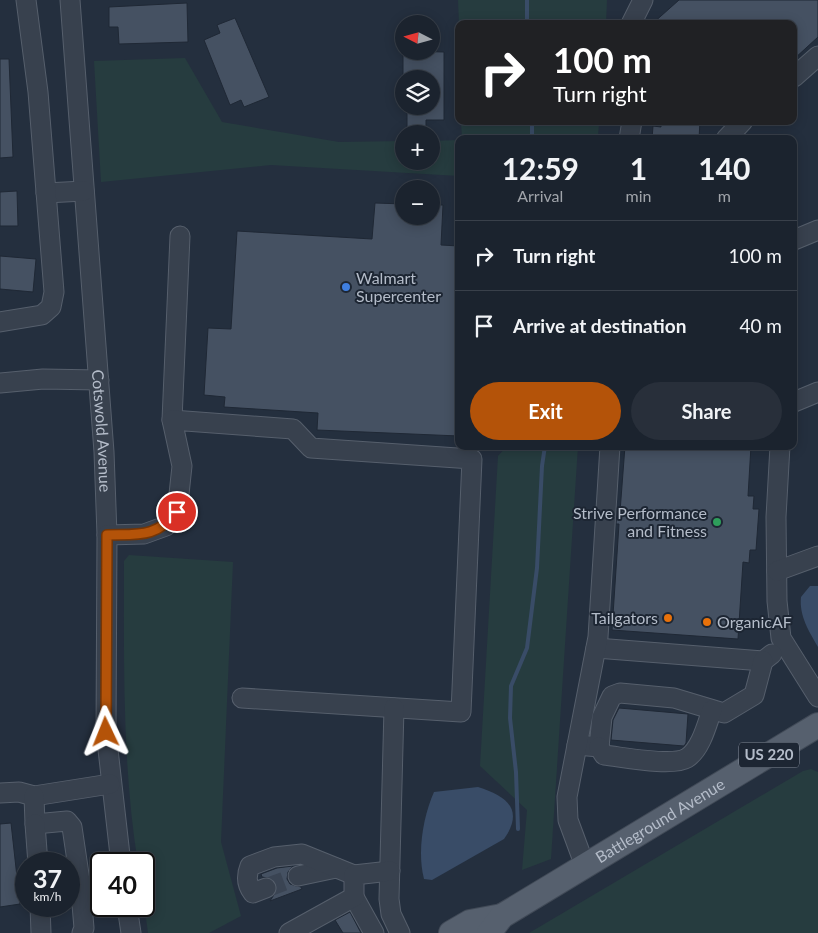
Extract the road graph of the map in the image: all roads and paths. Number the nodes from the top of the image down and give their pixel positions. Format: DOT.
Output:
graph roads {
  1 [pos="26,0"];
  2 [pos="70,0"];
  3 [pos="643,0"];
  4 [pos="633,20"];
  5 [pos="818,56"];
  6 [pos="797,74"];
  7 [pos="739,125"];
  8 [pos="730,135"];
  9 [pos="84,191"];
  10 [pos="46,193"];
  11 [pos="818,230"];
  12 [pos="180,236"];
  13 [pos="797,239"];
  14 [pos="0,322"];
  15 [pos="99,380"];
  16 [pos="0,382"];
  17 [pos="818,392"];
  18 [pos="797,401"];
  19 [pos="172,420"];
  20 [pos="610,450"];
  21 [pos="780,450"];
  22 [pos="107,535"];
  23 [pos="818,556"];
  24 [pos="777,571"];
  25 [pos="784,643"];
  26 [pos="596,648"];
  27 [pos="763,661"];
  28 [pos="818,697"];
  29 [pos="242,698"];
  30 [pos="394,708"];
  31 [pos="712,710"];
  32 [pos="818,725"];
  33 [pos="577,745"];
  34 [pos="599,747"];
  35 [pos="110,784"];
  36 [pos="0,793"];
  37 [pos="34,796"];
  38 [pos="36,824"];
  39 [pos="37,852"];
  40 [pos="119,852"];
  41 [pos="585,866"];
  42 [pos="336,868"];
  43 [pos="390,871"];
  44 [pos="354,875"];
  45 [pos="298,876"];
  46 [pos="266,888"];
  47 [pos="354,897"];
  48 [pos="40,917"];
  49 [pos="128,917"];
  50 [pos="495,925"];
  51 [pos="314,927"];
  52 [pos="41,933"];
  53 [pos="82,933"];
  54 [pos="130,933"];
  55 [pos="289,933"];
  56 [pos="374,933"];
  57 [pos="400,933"];
  58 [pos="452,933"];
  1 -- 10 [label="street"];
  2 -- 9 [label="street, Cotswold Avenue"];
  3 -- 4 [label="street"];
  5 -- 6 [label="street"];
  7 -- 8 [label="street"];
  9 -- 10 [label="street"];
  9 -- 15 [label="street, Cotswold Avenue"];
  10 -- 14 [label="street"];
  11 -- 13 [label="street"];
  12 -- 19 [label="street"];
  15 -- 16 [label="street"];
  15 -- 22 [label="street, Cotswold Avenue"];
  17 -- 18 [label="street"];
  19 -- 22 [label="street"];
  19 -- 30 [label="street"];
  20 -- 26 [label="street"];
  21 -- 24 [label="street"];
  22 -- 35 [label="street, Cotswold Avenue"];
  23 -- 24 [label="street"];
  24 -- 25 [label="street"];
  25 -- 27 [label="street"];
  25 -- 28 [label="street"];
  26 -- 27 [label="street"];
  26 -- 33 [label="street"];
  27 -- 31 [label="street"];
  29 -- 30 [label="street"];
  30 -- 43 [label="street"];
  31 -- 34 [label="street"];
  31 -- 34 [label="street"];
  32 -- 41 [label="main road, Battleground Avenue / US 220"];
  33 -- 34 [label="street"];
  33 -- 41 [label="street"];
  35 -- 37 [label="street"];
  35 -- 40 [label="street, Cotswold Avenue"];
  36 -- 37 [label="street"];
  37 -- 38 [label="street"];
  38 -- 39 [label="street"];
  38 -- 53 [label="street"];
  41 -- 50 [label="main road, Battleground Avenue / US 220"];
  42 -- 44 [label="street"];
  42 -- 45 [label="street"];
  42 -- 46 [label="street"];
  43 -- 44 [label="street"];
  43 -- 57 [label="street"];
  44 -- 47 [label="street"];
  47 -- 51 [label="street"];
  47 -- 56 [label="street"];
  48 -- 52 [label="street"];
  49 -- 54 [label="street"];
  50 -- 58 [label="main road, Battleground Avenue / US 220"];
  51 -- 55 [label="street"];
}
